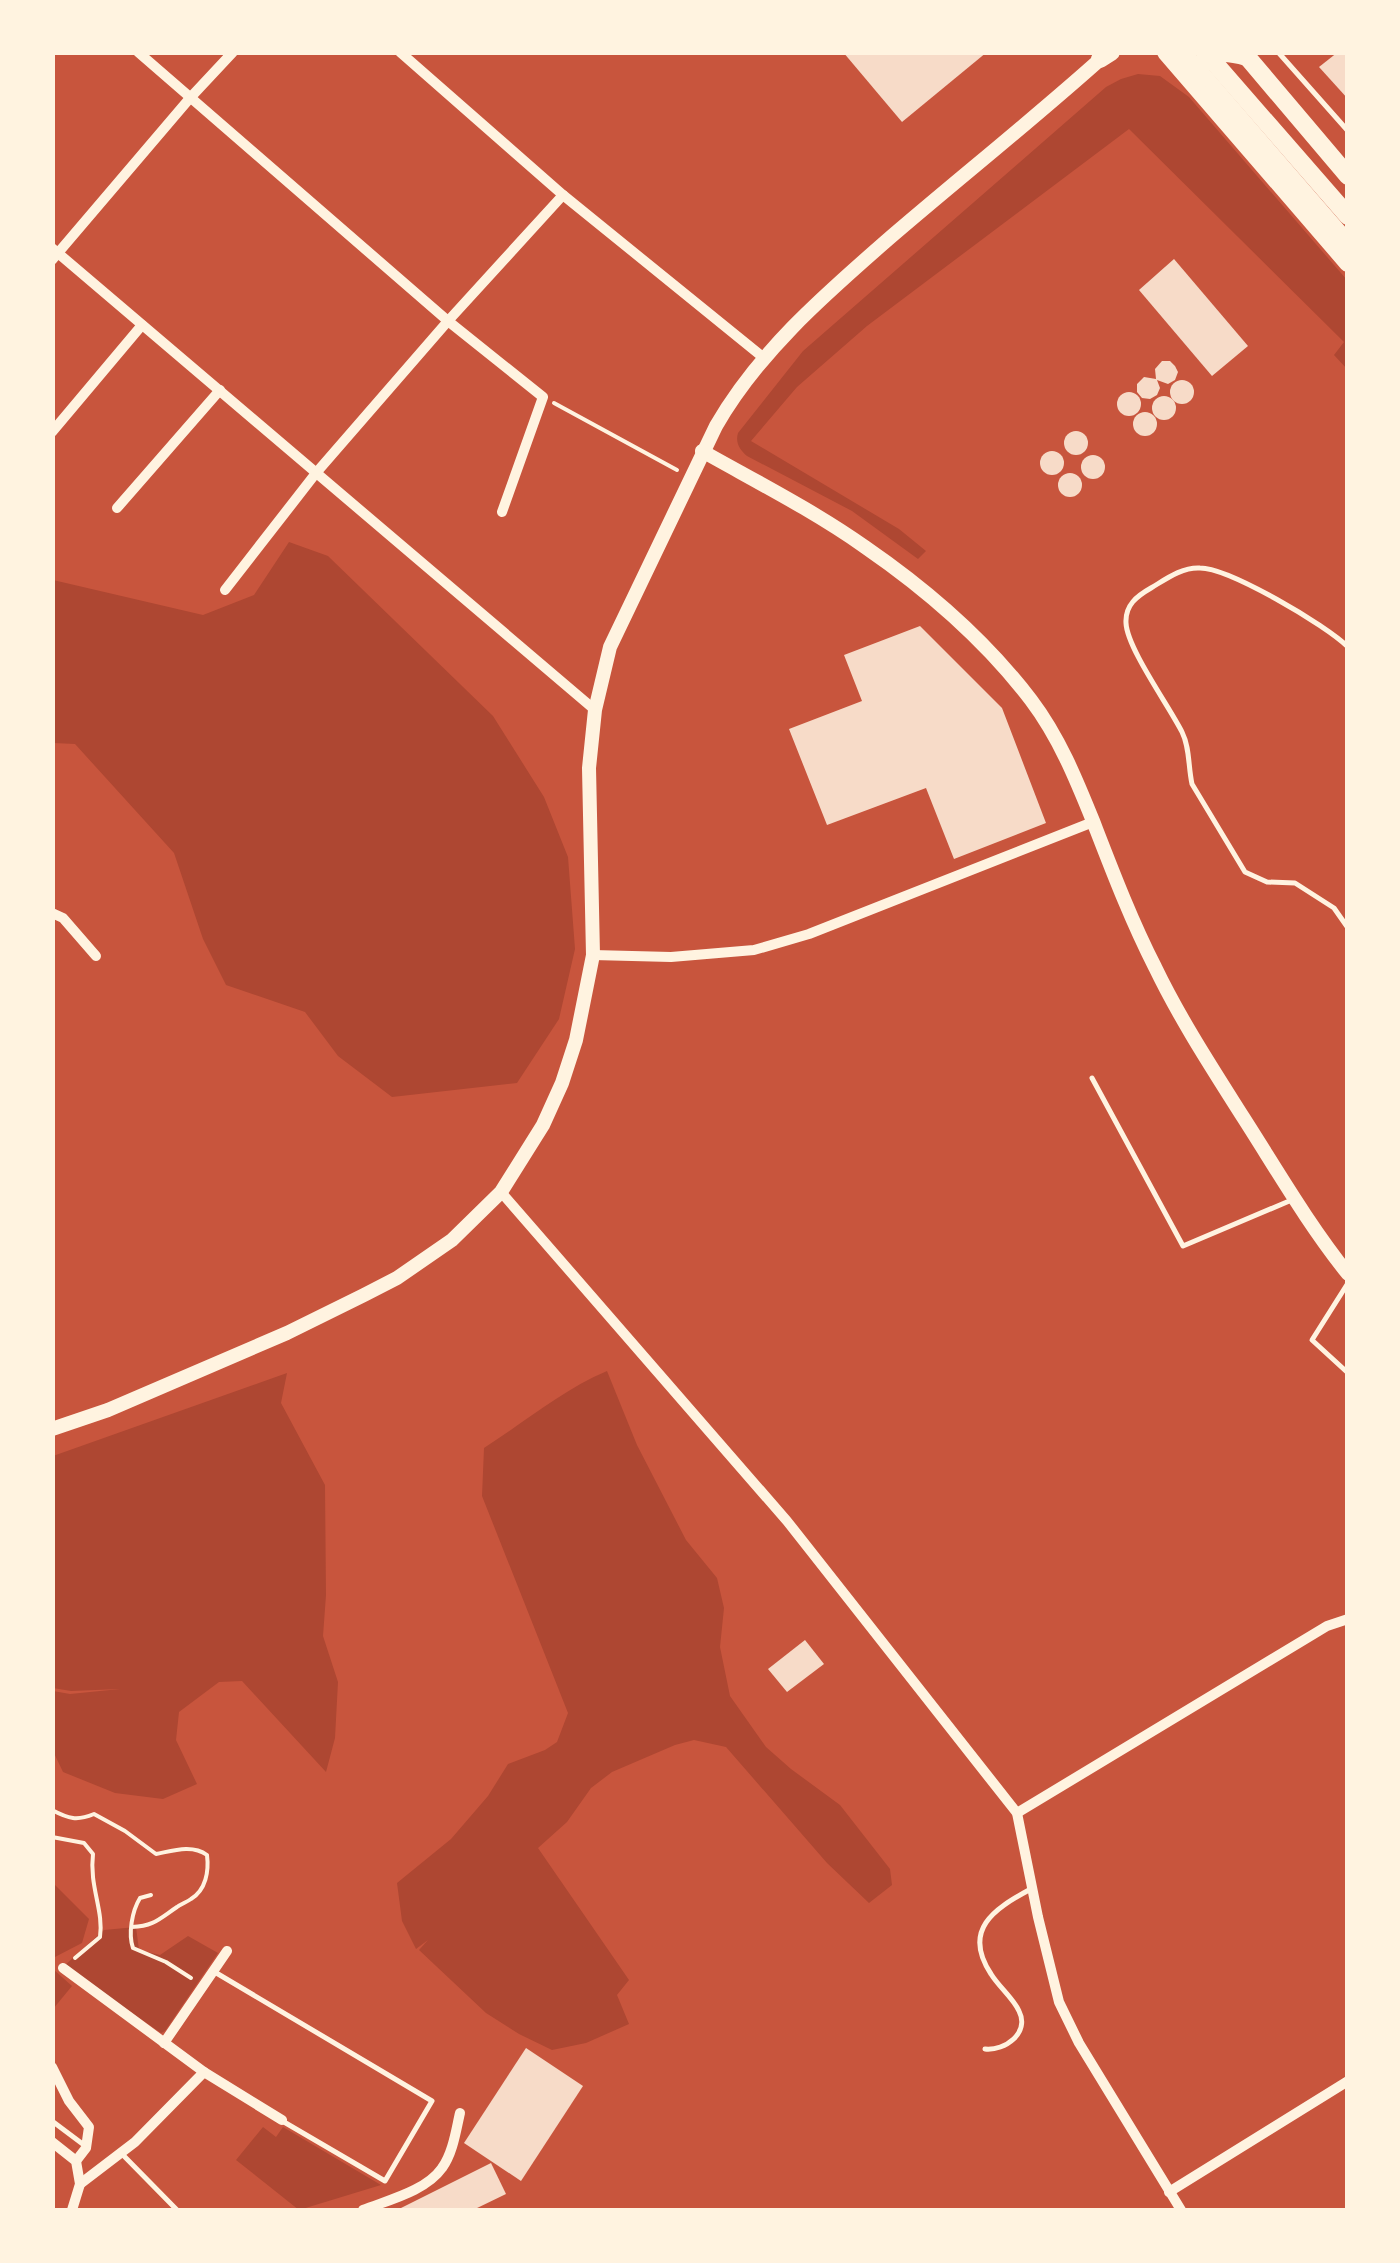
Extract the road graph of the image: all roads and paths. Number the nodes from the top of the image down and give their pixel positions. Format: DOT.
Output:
graph roads {
  1 [pos="138,52"];
  2 [pos="233,52"];
  3 [pos="400,52"];
  4 [pos="1205,52"];
  5 [pos="1278,52"];
  6 [pos="1106,54"];
  7 [pos="1245,55"];
  8 [pos="1171,56"];
  9 [pos="1198,72"];
  10 [pos="1201,93"];
  11 [pos="190,98"];
  12 [pos="1348,131"];
  13 [pos="1348,176"];
  14 [pos="563,195"];
  15 [pos="1348,216"];
  16 [pos="1348,244"];
  17 [pos="54,254"];
  18 [pos="1348,262"];
  19 [pos="448,321"];
  20 [pos="142,325"];
  21 [pos="764,358"];
  22 [pos="220,390"];
  23 [pos="543,397"];
  24 [pos="52,432"];
  25 [pos="702,452"];
  26 [pos="664,462"];
  27 [pos="316,473"];
  28 [pos="116,508"];
  29 [pos="502,512"];
  30 [pos="226,590"];
  31 [pos="1348,647"];
  32 [pos="594,710"];
  33 [pos="1093,822"];
  34 [pos="52,914"];
  35 [pos="1348,928"];
  36 [pos="592,955"];
  37 [pos="96,956"];
  38 [pos="1092,1078"];
  39 [pos="500,1192"];
  40 [pos="1294,1199"];
  41 [pos="1348,1274"];
  42 [pos="1348,1283"];
  43 [pos="1348,1373"];
  44 [pos="52,1429"];
  45 [pos="1348,1618"];
  46 [pos="52,1810"];
  47 [pos="1017,1813"];
  48 [pos="52,1838"];
  49 [pos="1032,1888"];
  50 [pos="151,1895"];
  51 [pos="132,1927"];
  52 [pos="227,1951"];
  53 [pos="74,1959"];
  54 [pos="62,1968"];
  55 [pos="213,1971"];
  56 [pos="203,1986"];
  57 [pos="164,2043"];
  58 [pos="985,2049"];
  59 [pos="52,2067"];
  60 [pos="204,2072"];
  61 [pos="1348,2080"];
  62 [pos="460,2113"];
  63 [pos="282,2120"];
  64 [pos="52,2122"];
  65 [pos="52,2142"];
  66 [pos="86,2147"];
  67 [pos="121,2153"];
  68 [pos="76,2160"];
  69 [pos="80,2184"];
  70 [pos="1169,2192"];
  71 [pos="72,2210"];
  72 [pos="177,2210"];
  73 [pos="362,2210"];
  74 [pos="1181,2210"];
  1 -- 11 [label="street"];
  2 -- 11 [label="street"];
  3 -- 14 [label="street"];
  4 -- 15 [label="main road"];
  5 -- 12 [label="lane"];
  6 -- 21 [label="street"];
  7 -- 9 [label="main road"];
  7 -- 13 [label="main road"];
  8 -- 9 [label="main road"];
  8 -- 10 [label="main road"];
  9 -- 10 [label="main road"];
  9 -- 16 [label="main road"];
  10 -- 18 [label="main road"];
  11 -- 17 [label="street"];
  11 -- 19 [label="street"];
  14 -- 19 [label="street"];
  14 -- 21 [label="street"];
  17 -- 20 [label="street"];
  19 -- 23 [label="street"];
  19 -- 27 [label="street"];
  20 -- 22 [label="street"];
  20 -- 24 [label="street"];
  21 -- 25 [label="street"];
  22 -- 27 [label="street"];
  22 -- 28 [label="street"];
  23 -- 26 [label="path"];
  23 -- 29 [label="street"];
  25 -- 32 [label="street"];
  25 -- 33 [label="street"];
  27 -- 30 [label="street"];
  27 -- 32 [label="street"];
  31 -- 35 [label="lane"];
  32 -- 36 [label="street"];
  33 -- 36 [label="street"];
  33 -- 40 [label="street"];
  34 -- 37 [label="street"];
  36 -- 39 [label="street"];
  38 -- 40 [label="lane"];
  39 -- 44 [label="street"];
  39 -- 47 [label="street"];
  40 -- 41 [label="street"];
  42 -- 43 [label="lane"];
  45 -- 47 [label="street"];
  46 -- 51 [label="path"];
  47 -- 49 [label="street"];
  48 -- 53 [label="path"];
  49 -- 58 [label="lane"];
  49 -- 70 [label="street"];
  50 -- 51 [label="path"];
  51 -- 56 [label="path"];
  52 -- 55 [label="street"];
  54 -- 57 [label="street"];
  55 -- 56 [label="street"];
  55 -- 63 [label="lane"];
  56 -- 57 [label="street"];
  57 -- 60 [label="street"];
  59 -- 66 [label="street"];
  60 -- 63 [label="street"];
  60 -- 67 [label="street"];
  61 -- 70 [label="street"];
  62 -- 73 [label="street"];
  64 -- 66 [label="lane"];
  65 -- 68 [label="street"];
  66 -- 68 [label="street"];
  67 -- 69 [label="street"];
  67 -- 72 [label="lane"];
  68 -- 69 [label="street"];
  69 -- 71 [label="street"];
  70 -- 74 [label="street"];
}
